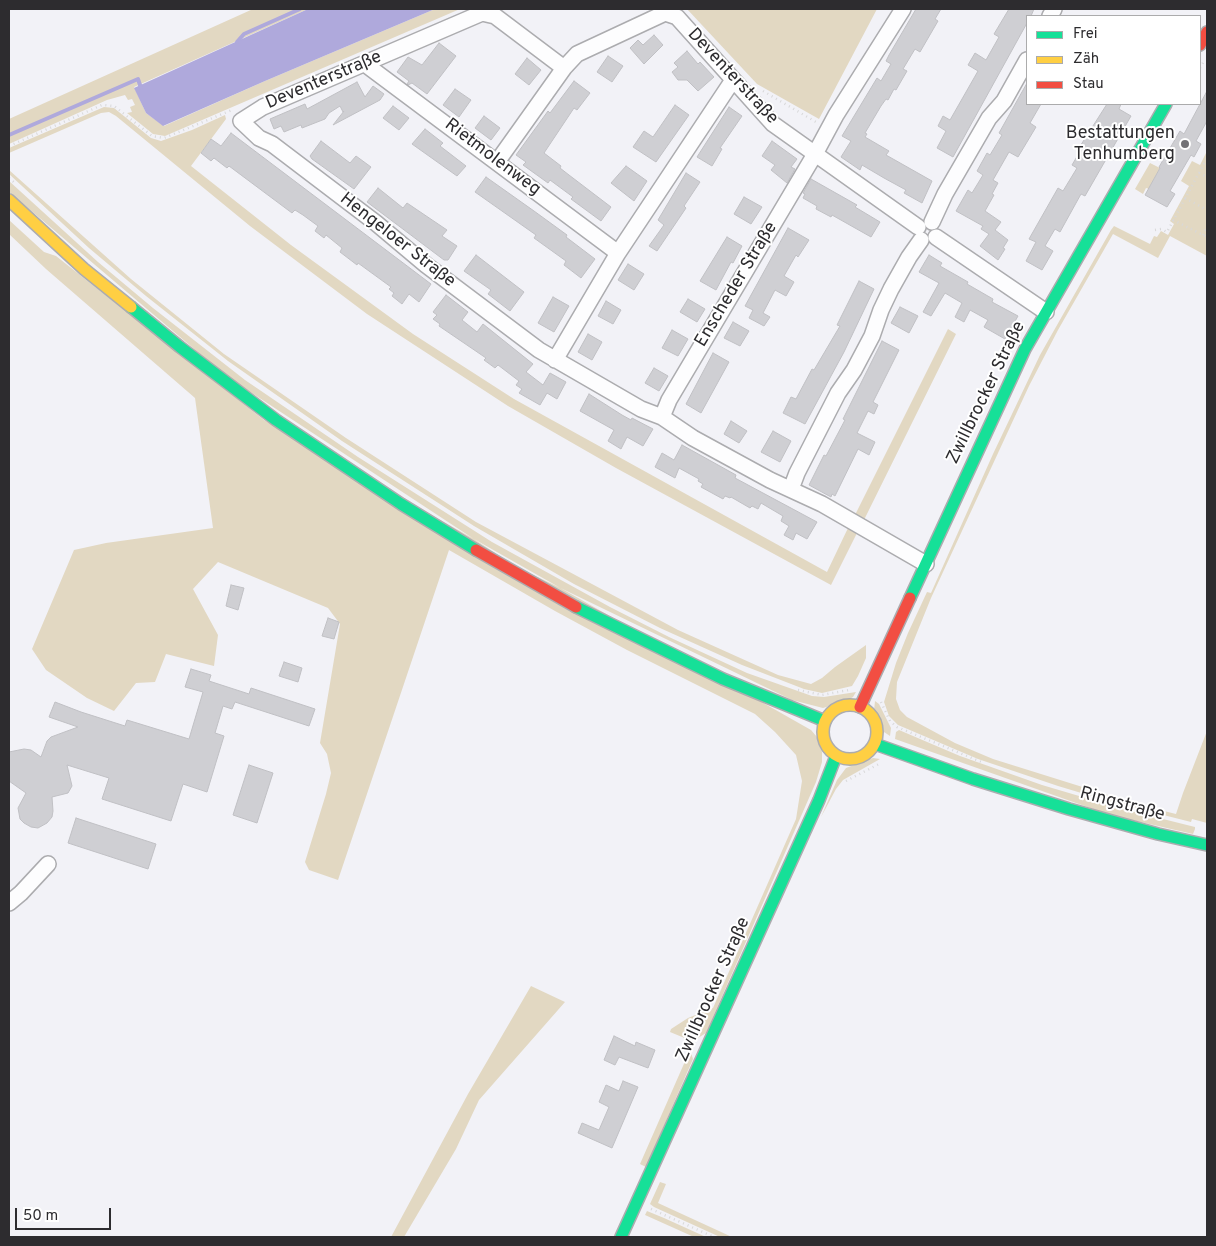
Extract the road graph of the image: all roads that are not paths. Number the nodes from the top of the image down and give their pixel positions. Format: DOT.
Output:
graph roads {
  1 [pos="903,9"];
  2 [pos="1207,32"];
  3 [pos="1201,43"];
  4 [pos="1026,62"];
  5 [pos="366,64"];
  6 [pos="564,68"];
  7 [pos="733,80"];
  8 [pos="1165,105"];
  9 [pos="237,115"];
  10 [pos="815,154"];
  11 [pos="497,162"];
  12 [pos="9,200"];
  13 [pos="927,231"];
  14 [pos="618,253"];
  15 [pos="1046,312"];
  16 [pos="555,360"];
  17 [pos="662,417"];
  18 [pos="791,489"];
  19 [pos="926,564"];
  20 [pos="860,707"];
  21 [pos="826,721"];
  22 [pos="875,744"];
  23 [pos="836,756"];
  24 [pos="1207,845"];
  25 [pos="48,864"];
  26 [pos="9,903"];
  27 [pos="621,1237"];
  1 -- 10 [label="street, Enscheder Straße"];
  2 -- 3 [label="main road"];
  4 -- 13 [label="street"];
  5 -- 6 [label="street, Deventerstraße"];
  5 -- 9 [label="street, Deventerstraße"];
  5 -- 11 [label="street, Rietmolenweg"];
  6 -- 7 [label="street, Deventerstraße"];
  6 -- 11 [label="street, Deventerstraße"];
  7 -- 10 [label="street, Deventerstraße"];
  7 -- 14 [label="street"];
  8 -- 15 [label="main road, Zwillbrocker Straße"];
  9 -- 16 [label="street, Hengeloer Straße"];
  10 -- 13 [label="street, Deventerstraße"];
  10 -- 17 [label="street, Enscheder Straße"];
  11 -- 14 [label="street, Rietmolenweg"];
  12 -- 21 [label="main road"];
  13 -- 15 [label="street, Deventerstraße"];
  13 -- 18 [label="street"];
  14 -- 16 [label="street"];
  15 -- 19 [label="main road, Zwillbrocker Straße"];
  16 -- 17 [label="street, Hengeloer Straße"];
  17 -- 18 [label="street"];
  18 -- 19 [label="street"];
  19 -- 20 [label="main road, Zwillbrocker Straße"];
  20 -- 21 [label="main road"];
  20 -- 22 [label="main road"];
  21 -- 23 [label="main road"];
  22 -- 23 [label="main road"];
  22 -- 24 [label="main road, Ringstraße"];
  23 -- 27 [label="main road, Zwillbrocker Straße"];
  25 -- 26 [label="street"];
}
